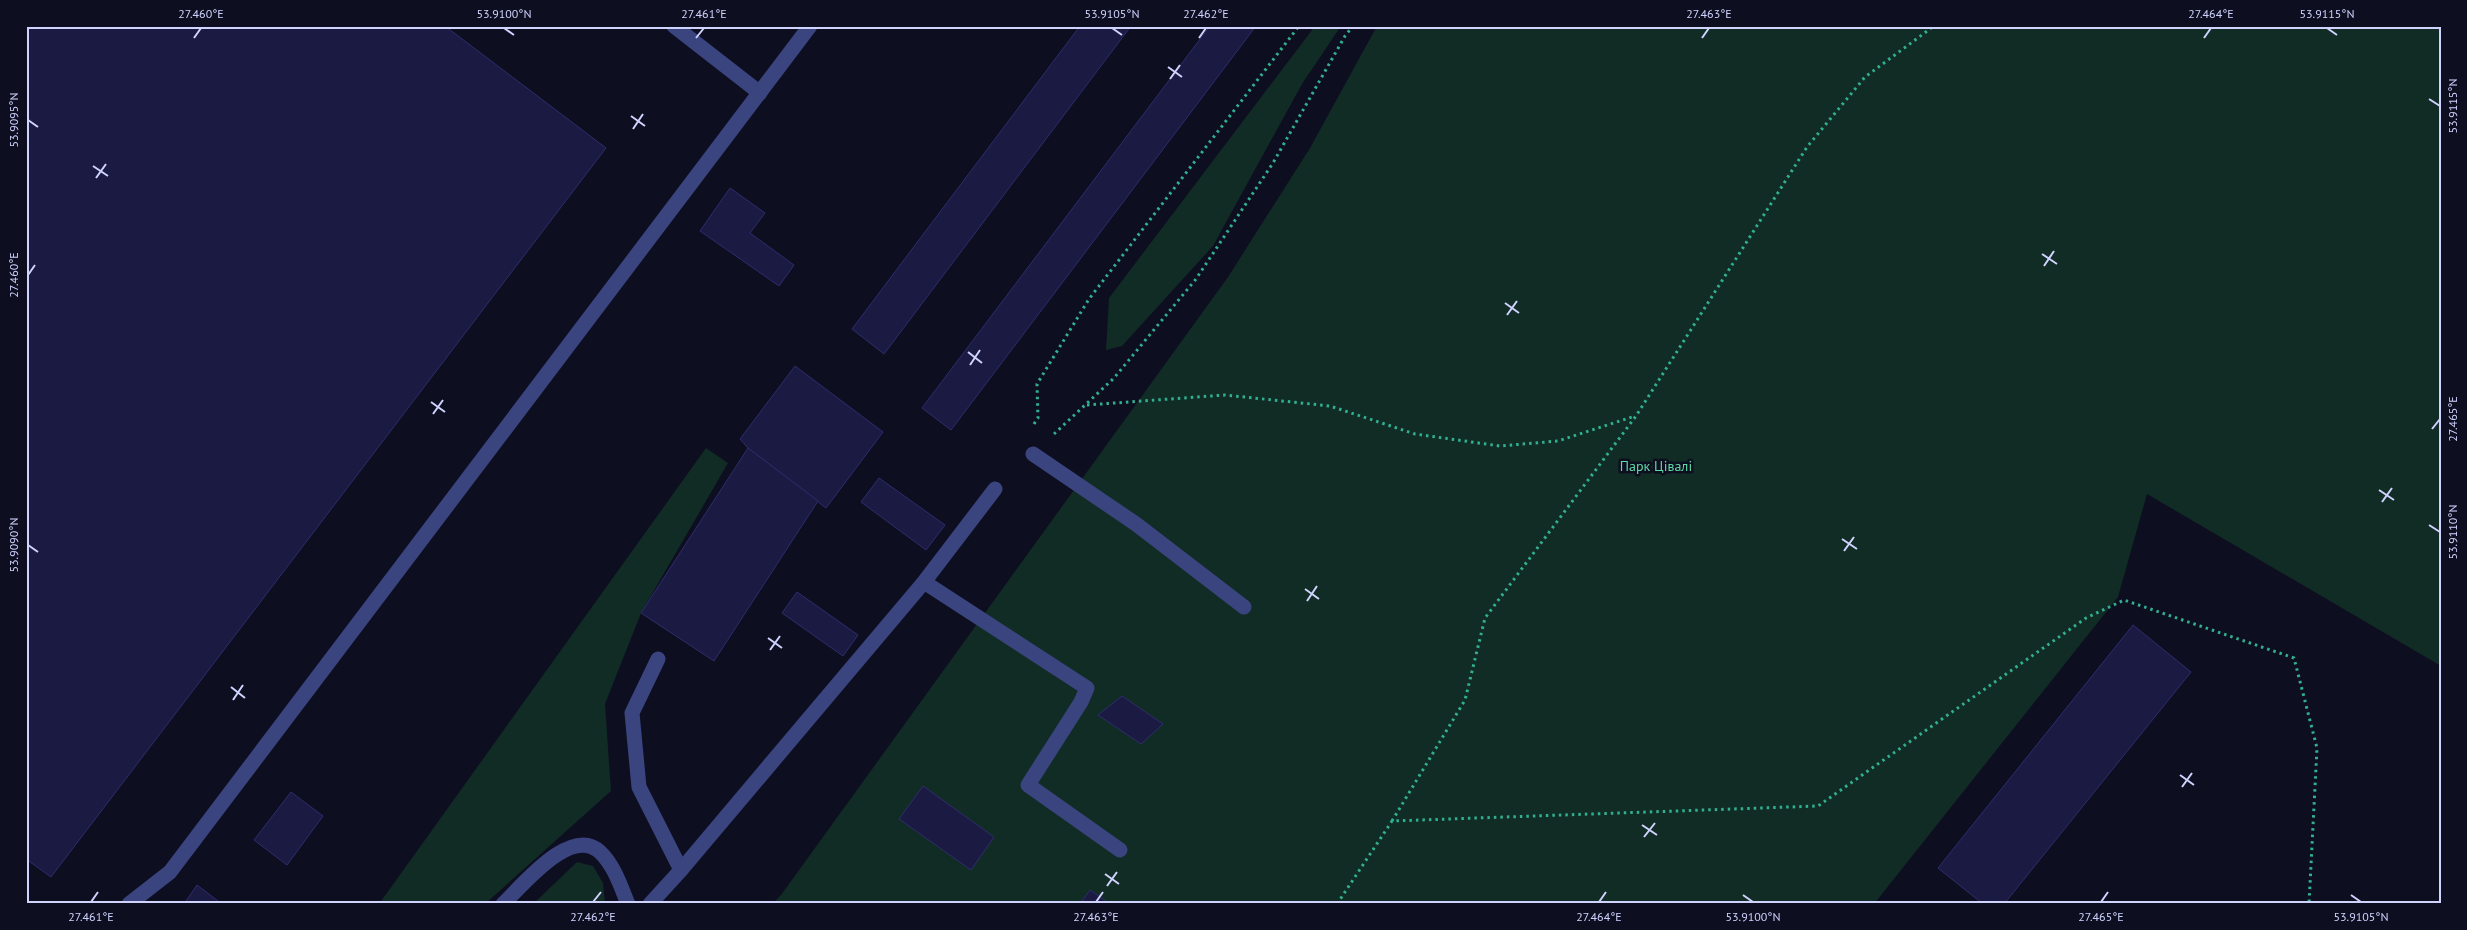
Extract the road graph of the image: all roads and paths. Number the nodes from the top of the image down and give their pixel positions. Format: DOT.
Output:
graph roads {
  1 [pos="674,26"];
  2 [pos="810,26"];
  3 [pos="1299,26"];
  4 [pos="1353,26"];
  5 [pos="1934,26"];
  6 [pos="760,93"];
  7 [pos="1086,405"];
  8 [pos="1636,416"];
  9 [pos="1033,426"];
  10 [pos="1033,454"];
  11 [pos="995,489"];
  12 [pos="924,582"];
  13 [pos="1244,607"];
  14 [pos="658,660"];
  15 [pos="1392,821"];
  16 [pos="1120,850"];
  17 [pos="681,870"];
  18 [pos="129,904"];
  19 [pos="503,904"];
  20 [pos="628,904"];
  21 [pos="650,904"];
  22 [pos="1337,904"];
  23 [pos="2309,904"];
  1 -- 6 [label="lane"];
  2 -- 6 [label="lane"];
  3 -- 9 [label="path"];
  4 -- 7 [label="path"];
  5 -- 8 [label="path"];
  6 -- 18 [label="lane"];
  7 -- 8 [label="path"];
  7 -- 10 [label="path"];
  8 -- 15 [label="path"];
  10 -- 13 [label="lane"];
  11 -- 12 [label="lane"];
  12 -- 16 [label="lane"];
  12 -- 17 [label="lane"];
  14 -- 17 [label="lane"];
  15 -- 22 [label="path"];
  15 -- 23 [label="path"];
  17 -- 21 [label="lane"];
  19 -- 20 [label="lane"];
}
